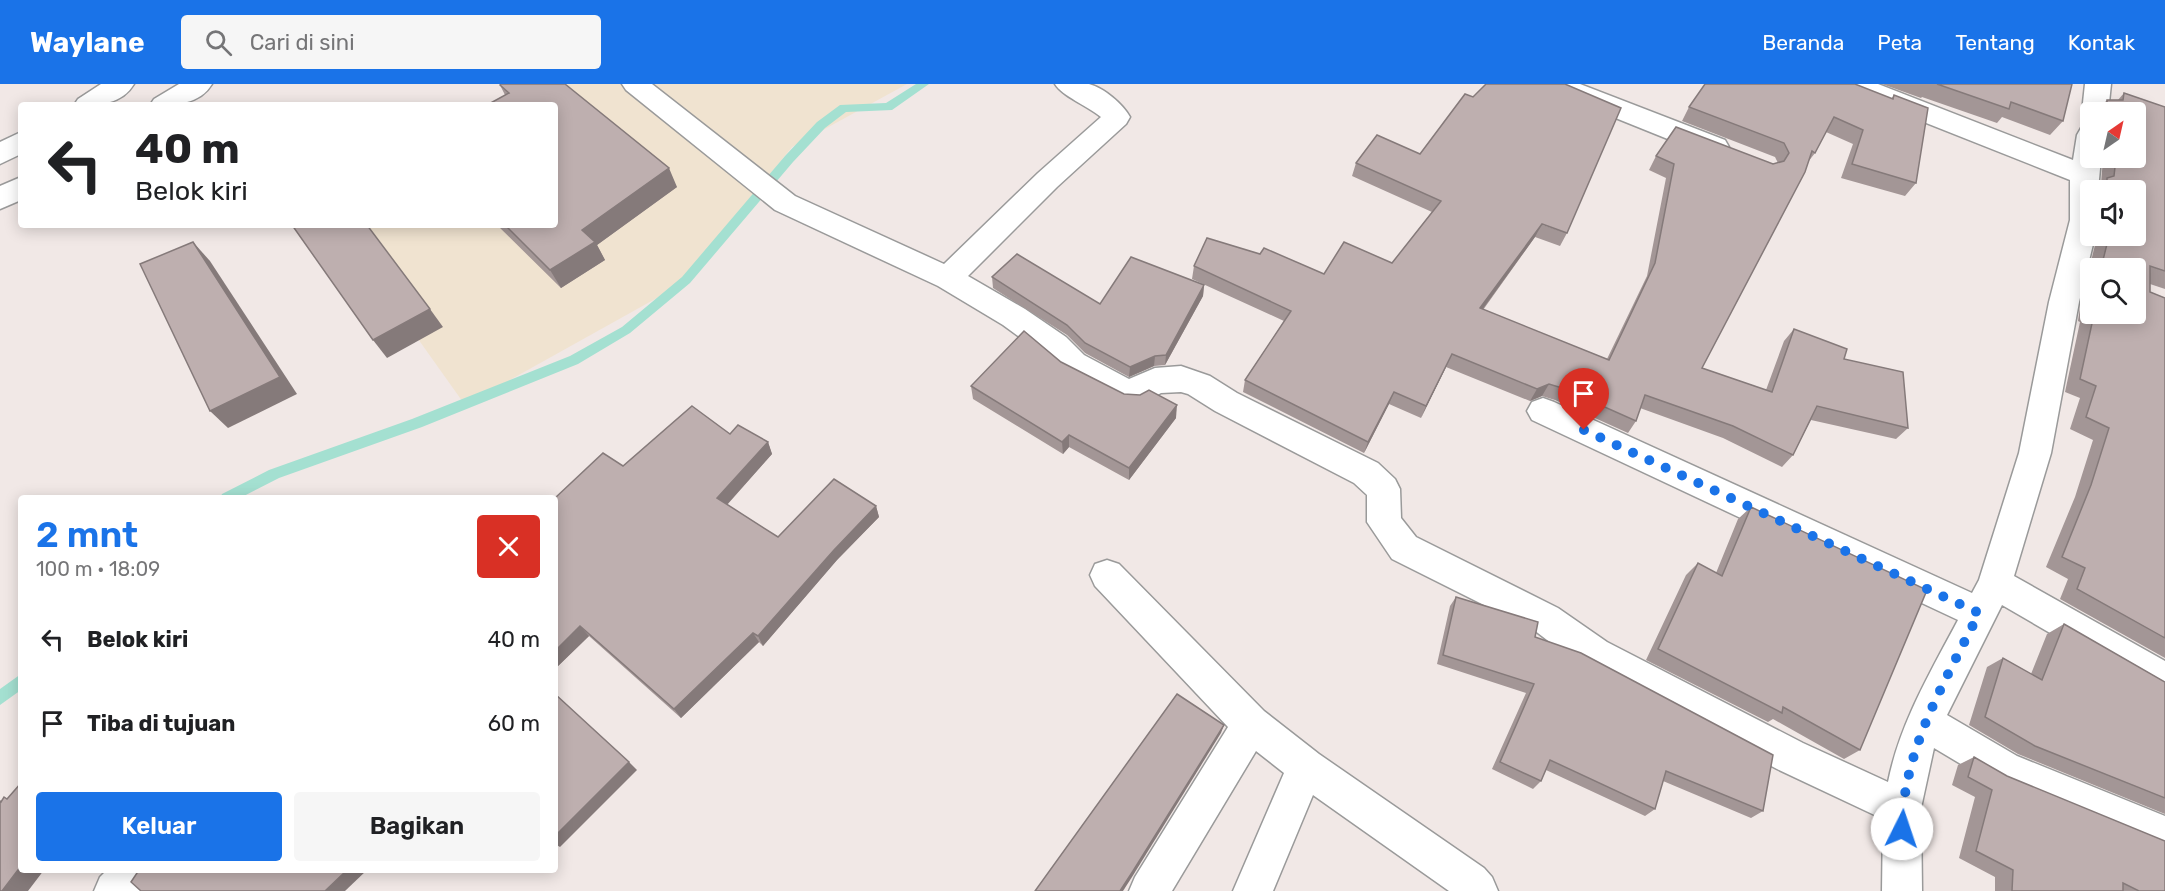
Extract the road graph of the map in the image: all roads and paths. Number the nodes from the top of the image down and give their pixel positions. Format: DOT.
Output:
graph roads {
  1 [pos="121,84"];
  2 [pos="199,84"];
  3 [pos="635,84"];
  4 [pos="1068,84"];
  5 [pos="1555,84"];
  6 [pos="1858,85"];
  7 [pos="92,102"];
  8 [pos="168,102"];
  9 [pos="18,144"];
  10 [pos="0,154"];
  11 [pos="1742,158"];
  12 [pos="2085,168"];
  13 [pos="2084,176"];
  14 [pos="18,189"];
  15 [pos="0,199"];
  16 [pos="2082,258"];
  17 [pos="2080,274"];
  18 [pos="948,278"];
  19 [pos="1543,411"];
  20 [pos="1107,575"];
  21 [pos="1995,583"];
  22 [pos="1979,613"];
  23 [pos="2165,680"];
  24 [pos="1924,723"];
  25 [pos="1251,724"];
  26 [pos="1306,766"];
  27 [pos="1902,808"];
  28 [pos="2165,835"];
  29 [pos="132,873"];
  30 [pos="114,891"];
  31 [pos="1149,891"];
  32 [pos="1253,891"];
  33 [pos="1478,891"];
  34 [pos="1902,891"];
  1 -- 7 [label="street"];
  2 -- 8 [label="street"];
  3 -- 18 [label="street"];
  4 -- 18 [label="street"];
  5 -- 11 [label="street"];
  6 -- 13 [label="street"];
  9 -- 10 [label="street"];
  12 -- 13 [label="street"];
  13 -- 16 [label="street"];
  14 -- 15 [label="street"];
  17 -- 21 [label="street"];
  18 -- 27 [label="street"];
  19 -- 22 [label="street"];
  20 -- 25 [label="street"];
  21 -- 22 [label="street"];
  21 -- 23 [label="street"];
  22 -- 24 [label="street"];
  24 -- 27 [label="street"];
  24 -- 28 [label="street"];
  25 -- 26 [label="street"];
  25 -- 31 [label="street"];
  26 -- 32 [label="street"];
  26 -- 33 [label="street"];
  27 -- 34 [label="street"];
  29 -- 30 [label="street"];
}
